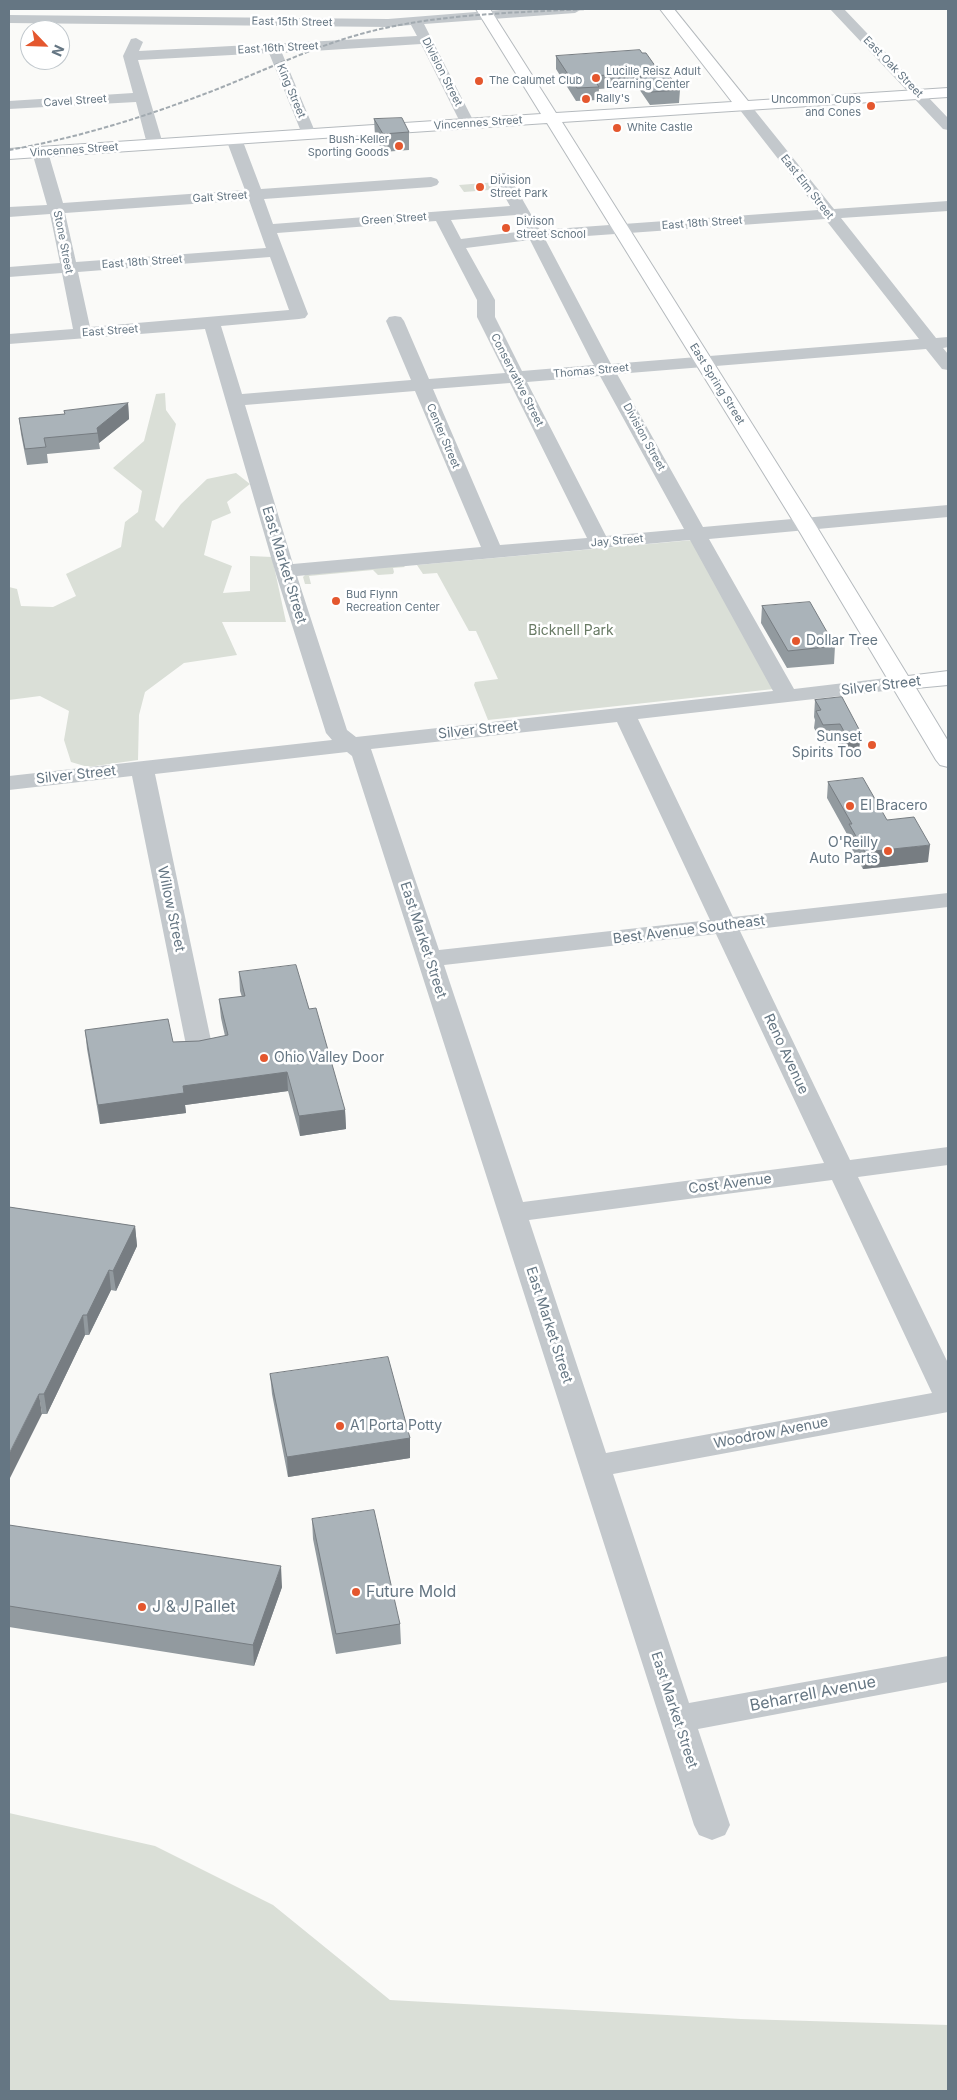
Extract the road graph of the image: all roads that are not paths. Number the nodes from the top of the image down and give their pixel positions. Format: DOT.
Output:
graph roads {
  1 [pos="575,9"];
  2 [pos="667,9"];
  3 [pos="837,9"];
  4 [pos="484,11"];
  5 [pos="148,14"];
  6 [pos="312,15"];
  7 [pos="9,19"];
  8 [pos="415,20"];
  9 [pos="426,40"];
  10 [pos="274,49"];
  11 [pos="130,56"];
  12 [pos="948,92"];
  13 [pos="919,94"];
  14 [pos="141,97"];
  15 [pos="9,105"];
  16 [pos="743,105"];
  17 [pos="550,118"];
  18 [pos="468,124"];
  19 [pos="948,126"];
  20 [pos="309,134"];
  21 [pos="234,139"];
  22 [pos="155,144"];
  23 [pos="40,152"];
  24 [pos="9,154"];
  25 [pos="501,176"];
  26 [pos="431,182"];
  27 [pos="254,194"];
  28 [pos="948,206"];
  29 [pos="56,209"];
  30 [pos="520,210"];
  31 [pos="9,212"];
  32 [pos="829,214"];
  33 [pos="442,216"];
  34 [pos="620,228"];
  35 [pos="267,229"];
  36 [pos="535,234"];
  37 [pos="457,244"];
  38 [pos="276,252"];
  39 [pos="68,268"];
  40 [pos="9,272"];
  41 [pos="396,321"];
  42 [pos="212,324"];
  43 [pos="83,333"];
  44 [pos="9,340"];
  45 [pos="940,343"];
  46 [pos="703,361"];
  47 [pos="948,365"];
  48 [pos="606,369"];
  49 [pos="515,378"];
  50 [pos="422,386"];
  51 [pos="234,400"];
  52 [pos="948,511"];
  53 [pos="805,524"];
  54 [pos="698,533"];
  55 [pos="599,542"];
  56 [pos="493,552"];
  57 [pos="285,571"];
  58 [pos="948,678"];
  59 [pos="903,683"];
  60 [pos="787,696"];
  61 [pos="624,714"];
  62 [pos="351,744"];
  63 [pos="948,760"];
  64 [pos="142,768"];
  65 [pos="9,783"];
  66 [pos="948,900"];
  67 [pos="725,925"];
  68 [pos="429,960"];
  69 [pos="200,1050"];
  70 [pos="948,1156"];
  71 [pos="842,1170"];
  72 [pos="512,1213"];
  73 [pos="948,1394"];
  74 [pos="948,1401"];
  75 [pos="595,1466"];
  76 [pos="948,1669"];
  77 [pos="678,1719"];
  78 [pos="712,1824"];
  1 -- 4 [label="street, East 15th Street"];
  2 -- 16 [label="main road, East Elm Street"];
  3 -- 13 [label="street, East Oak Street"];
  4 -- 8 [label="street, East 15th Street"];
  4 -- 17 [label="main road, East Spring Street"];
  5 -- 6 [label="street, East 15th Street"];
  5 -- 7 [label="street, East 15th Street"];
  5 -- 11 [label="street"];
  6 -- 8 [label="street, East 15th Street"];
  8 -- 9 [label="street, Division Street"];
  9 -- 10 [label="street, East 16th Street"];
  9 -- 18 [label="street, Division Street"];
  10 -- 11 [label="street, East 16th Street"];
  10 -- 20 [label="street, King Street"];
  11 -- 14 [label="street"];
  12 -- 13 [label="main road, Vincennes Street"];
  13 -- 16 [label="main road, Vincennes Street"];
  13 -- 19 [label="street, East Oak Street"];
  14 -- 15 [label="street, Cavel Street"];
  14 -- 22 [label="street"];
  16 -- 17 [label="main road, Vincennes Street"];
  16 -- 32 [label="street, East Elm Street"];
  17 -- 18 [label="main road, Vincennes Street"];
  17 -- 34 [label="main road, East Spring Street"];
  18 -- 20 [label="main road, Vincennes Street"];
  20 -- 21 [label="main road, Vincennes Street"];
  21 -- 22 [label="main road, Vincennes Street"];
  21 -- 27 [label="street"];
  22 -- 23 [label="main road, Vincennes Street"];
  23 -- 24 [label="main road, Vincennes Street"];
  23 -- 29 [label="street, Stone Street"];
  25 -- 30 [label="street, Division Street"];
  26 -- 27 [label="street, Galt Street"];
  27 -- 29 [label="street, Galt Street"];
  27 -- 35 [label="street"];
  28 -- 32 [label="street, East 18th Street"];
  29 -- 31 [label="street, Galt Street"];
  29 -- 39 [label="street, Stone Street"];
  30 -- 33 [label="street, Green Street"];
  30 -- 36 [label="street, Division Street"];
  32 -- 34 [label="street, East 18th Street"];
  32 -- 45 [label="street, East Elm Street"];
  33 -- 35 [label="street, Green Street"];
  33 -- 37 [label="street, Conservative Street"];
  34 -- 36 [label="street, East 18th Street"];
  34 -- 46 [label="main road, East Spring Street"];
  35 -- 38 [label="street"];
  36 -- 37 [label="street, East 18th Street"];
  36 -- 48 [label="street, Division Street"];
  37 -- 49 [label="street, Conservative Street"];
  38 -- 39 [label="street, East 18th Street"];
  38 -- 42 [label="street"];
  39 -- 40 [label="street, East 18th Street"];
  39 -- 43 [label="street, Stone Street"];
  41 -- 50 [label="street, Center Street"];
  42 -- 43 [label="street, East Street"];
  42 -- 51 [label="street, East Market Street"];
  43 -- 44 [label="street, East Street"];
  45 -- 46 [label="street, Thomas Street"];
  45 -- 47 [label="street, East Elm Street"];
  46 -- 48 [label="street, Thomas Street"];
  46 -- 53 [label="main road, East Spring Street"];
  48 -- 49 [label="street, Thomas Street"];
  48 -- 54 [label="street, Division Street"];
  49 -- 50 [label="street, Thomas Street"];
  49 -- 55 [label="street, Conservative Street"];
  50 -- 51 [label="street, Thomas Street"];
  50 -- 56 [label="street, Center Street"];
  51 -- 57 [label="street, East Market Street"];
  52 -- 53 [label="street, Jay Street"];
  53 -- 54 [label="street, Jay Street"];
  53 -- 59 [label="main road, East Spring Street"];
  54 -- 55 [label="street, Jay Street"];
  54 -- 60 [label="street, Division Street"];
  55 -- 56 [label="street, Jay Street"];
  56 -- 57 [label="street, Jay Street"];
  57 -- 62 [label="street, East Market Street"];
  58 -- 59 [label="main road, Silver Street"];
  59 -- 60 [label="street, Silver Street"];
  59 -- 63 [label="main road, East Spring Street"];
  60 -- 61 [label="street, Silver Street"];
  61 -- 62 [label="street, Silver Street"];
  61 -- 67 [label="street, Reno Avenue"];
  62 -- 64 [label="street, Silver Street"];
  62 -- 68 [label="street, East Market Street"];
  64 -- 65 [label="street, Silver Street"];
  64 -- 69 [label="street, Willow Street"];
  66 -- 67 [label="street, Best Avenue Southeast"];
  67 -- 68 [label="street, Best Avenue Southeast"];
  67 -- 71 [label="street, Reno Avenue"];
  68 -- 72 [label="street, East Market Street"];
  70 -- 71 [label="street, Cost Avenue"];
  71 -- 72 [label="street, Cost Avenue"];
  71 -- 73 [label="street, Reno Avenue"];
  72 -- 75 [label="street, East Market Street"];
  74 -- 75 [label="street, Woodrow Avenue"];
  75 -- 77 [label="street, East Market Street"];
  76 -- 77 [label="street, Beharrell Avenue"];
  77 -- 78 [label="street, East Market Street"];
}
